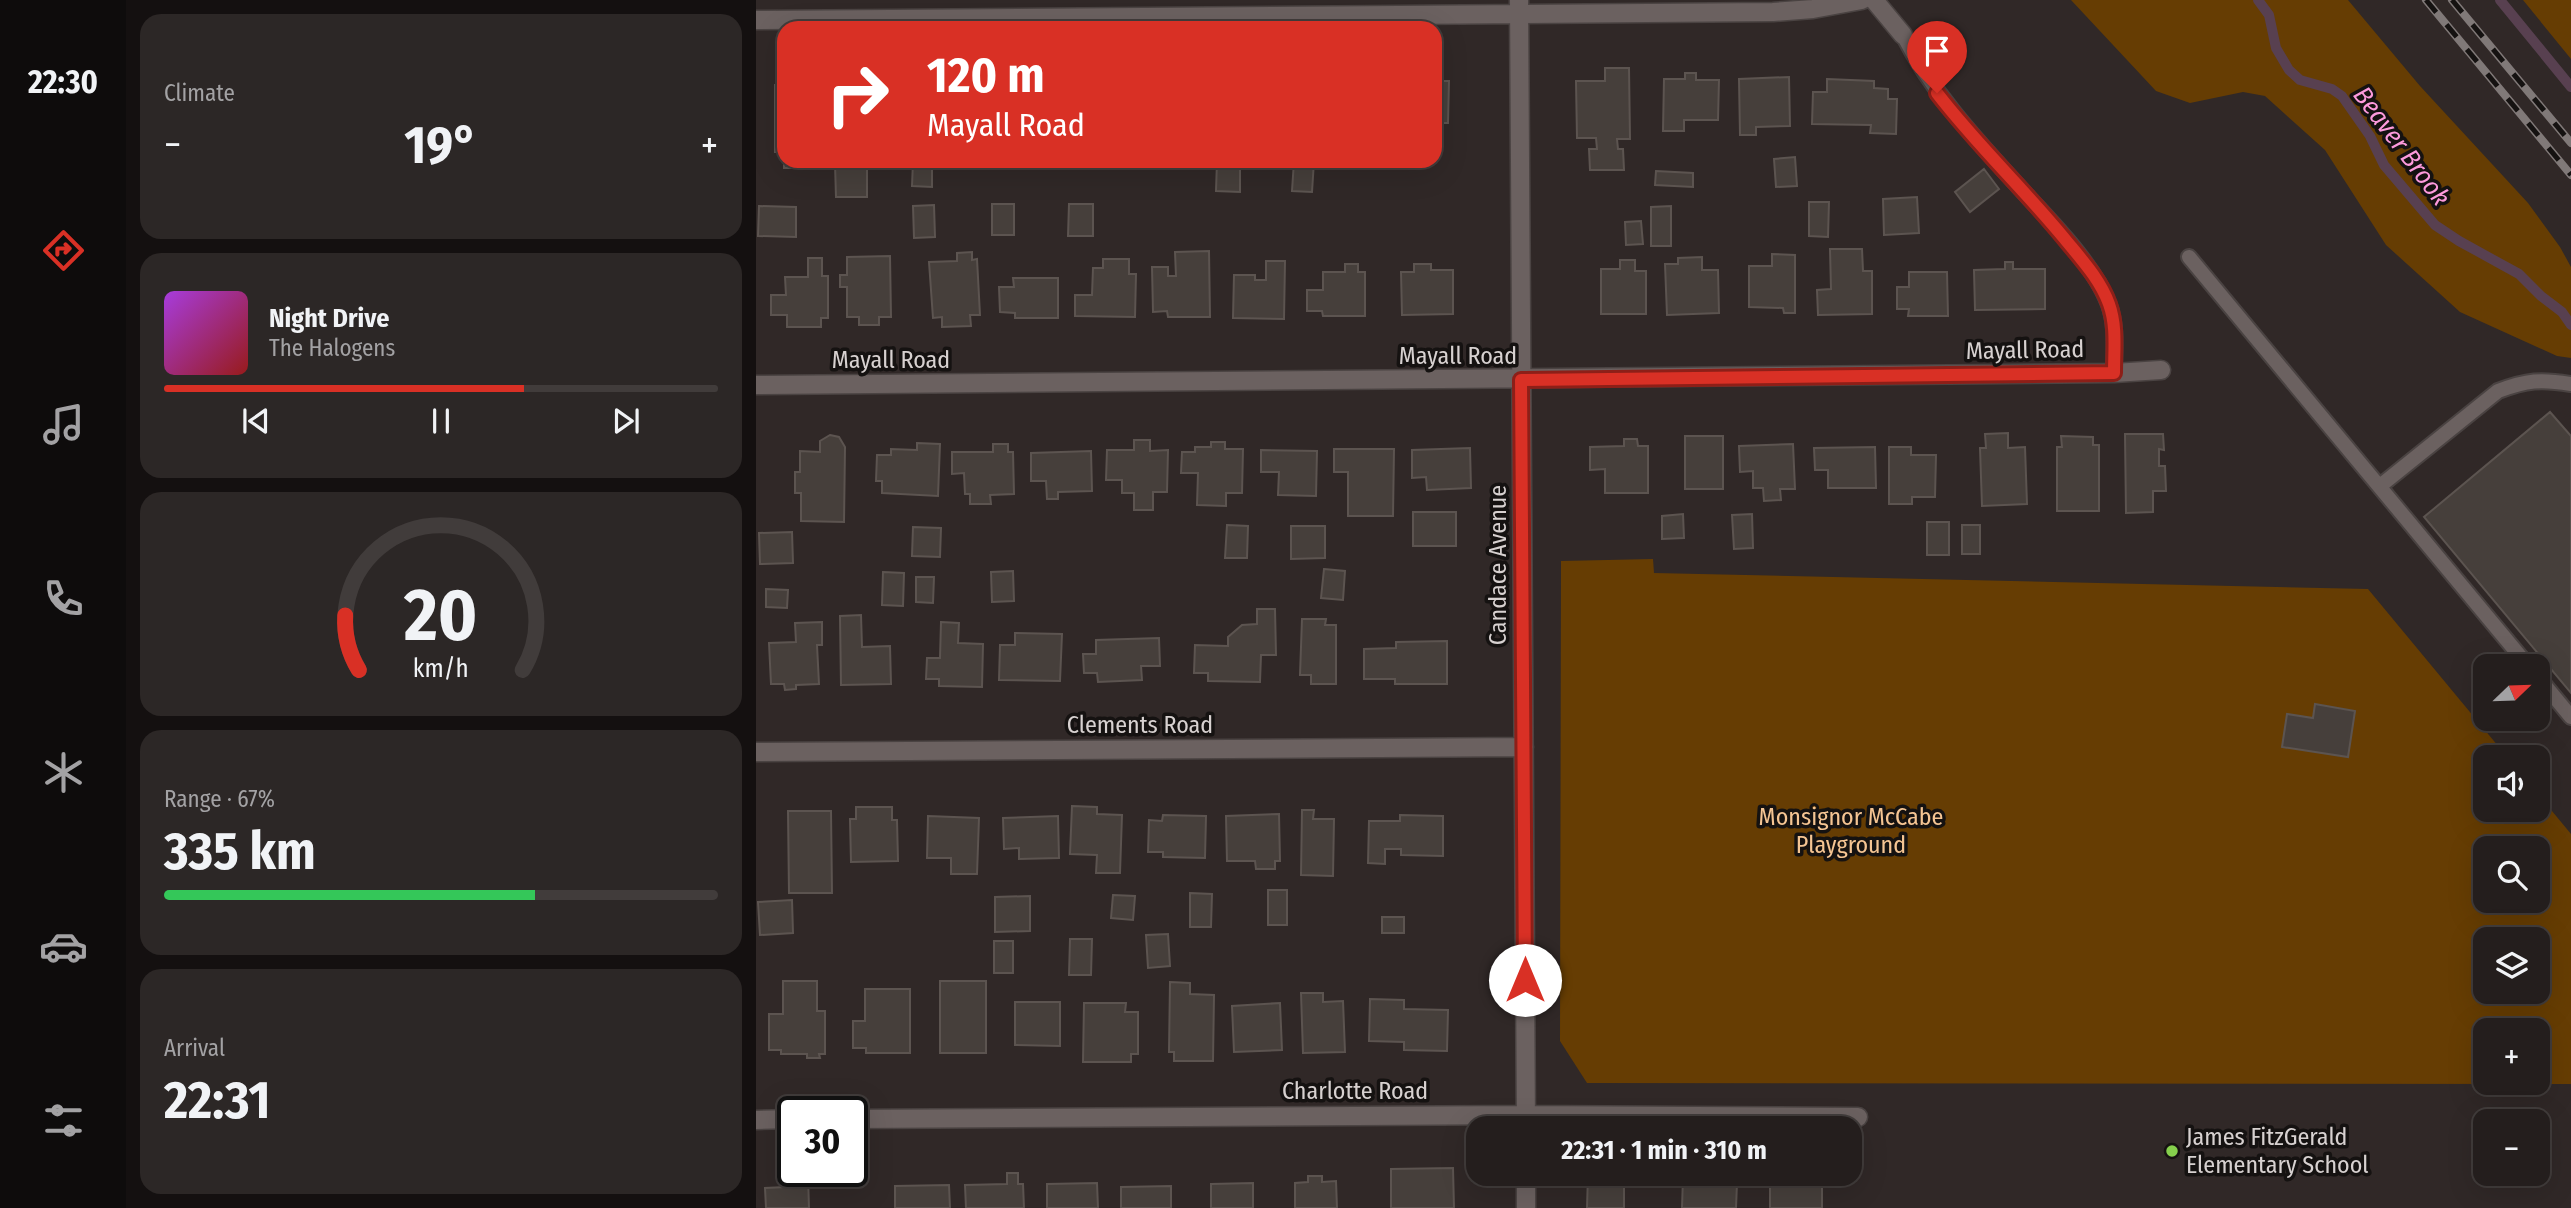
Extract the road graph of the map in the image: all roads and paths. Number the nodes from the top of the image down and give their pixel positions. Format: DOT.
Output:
graph roads {
  1 [pos="1862,0"];
  2 [pos="1874,0"];
  3 [pos="1519,7"];
  4 [pos="756,20"];
  5 [pos="1903,35"];
  6 [pos="2189,257"];
  7 [pos="2161,370"];
  8 [pos="2114,373"];
  9 [pos="1521,380"];
  10 [pos="2571,384"];
  11 [pos="756,385"];
  12 [pos="2380,486"];
  13 [pos="2518,654"];
  14 [pos="2550,692"];
  15 [pos="2571,717"];
  16 [pos="1524,747"];
  17 [pos="756,752"];
  18 [pos="1525,1116"];
  19 [pos="777,1119"];
  20 [pos="868,1119"];
  21 [pos="756,1120"];
  22 [pos="1466,1122"];
  23 [pos="1526,1186"];
  24 [pos="1526,1208"];
  1 -- 3 [label="street"];
  2 -- 5 [label="street"];
  3 -- 4 [label="street"];
  3 -- 9 [label="street, Candace Avenue"];
  5 -- 8 [label="lane"];
  6 -- 12 [label="lane"];
  7 -- 8 [label="street, Mayall Road"];
  8 -- 9 [label="street, Mayall Road"];
  9 -- 11 [label="street, Mayall Road"];
  9 -- 16 [label="street, Candace Avenue"];
  10 -- 12 [label="lane"];
  12 -- 13 [label="lane"];
  14 -- 15 [label="lane"];
  16 -- 17 [label="street, Clements Road"];
  16 -- 18 [label="street, Candace Avenue"];
  19 -- 21 [label="street"];
  20 -- 22 [label="street, Charlotte Road"];
  23 -- 24 [label="street"];
}
